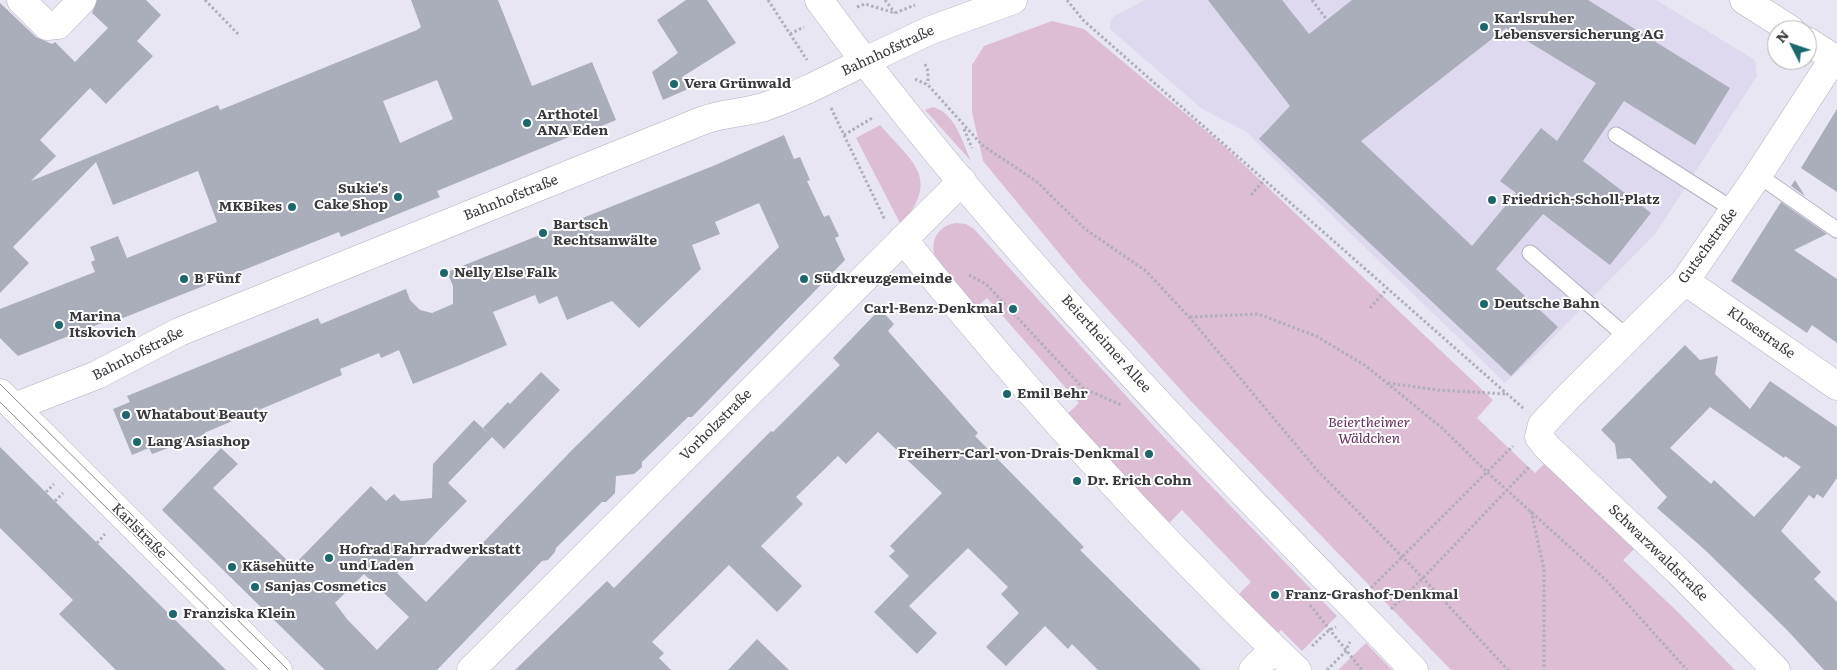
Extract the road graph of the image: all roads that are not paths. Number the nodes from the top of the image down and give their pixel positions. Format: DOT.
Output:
graph roads {
  1 [pos="21,0"];
  2 [pos="819,0"];
  3 [pos="1013,0"];
  4 [pos="1744,0"];
  5 [pos="79,1"];
  6 [pos="1775,20"];
  7 [pos="1817,47"];
  8 [pos="1835,59"];
  9 [pos="863,62"];
  10 [pos="1616,135"];
  11 [pos="1758,175"];
  12 [pos="962,181"];
  13 [pos="1734,210"];
  14 [pos="1837,230"];
  15 [pos="903,239"];
  16 [pos="1530,253"];
  17 [pos="1686,280"];
  18 [pos="1628,338"];
  19 [pos="1837,386"];
  20 [pos="5,404"];
  21 [pos="1543,437"];
  22 [pos="1265,641"];
  23 [pos="278,670"];
  24 [pos="471,670"];
  25 [pos="1253,670"];
  26 [pos="1297,670"];
  27 [pos="1414,670"];
  28 [pos="1776,670"];
  1 -- 5 [label="street"];
  2 -- 9 [label="street, Beiertheimer Allee"];
  3 -- 9 [label="street, Bahnhofstraße"];
  4 -- 6 [label="street"];
  7 -- 8 [label="street"];
  8 -- 11 [label="street, Gutschstraße"];
  9 -- 12 [label="street, Beiertheimer Allee"];
  9 -- 20 [label="street, Bahnhofstraße"];
  10 -- 13 [label="lane"];
  11 -- 13 [label="street, Gutschstraße"];
  11 -- 14 [label="lane"];
  12 -- 15 [label="street, Vorholzstraße"];
  12 -- 27 [label="street, Beiertheimer Allee"];
  13 -- 17 [label="street, Gutschstraße"];
  15 -- 22 [label="street"];
  15 -- 24 [label="street, Vorholzstraße"];
  16 -- 18 [label="lane"];
  17 -- 18 [label="street, Gutschstraße"];
  17 -- 19 [label="street, Klosestraße"];
  18 -- 21 [label="street, Gutschstraße"];
  20 -- 23 [label="street, Karlstraße"];
  21 -- 28 [label="street, Schwarzwaldstraße"];
  22 -- 25 [label="street"];
  22 -- 26 [label="street"];
}
